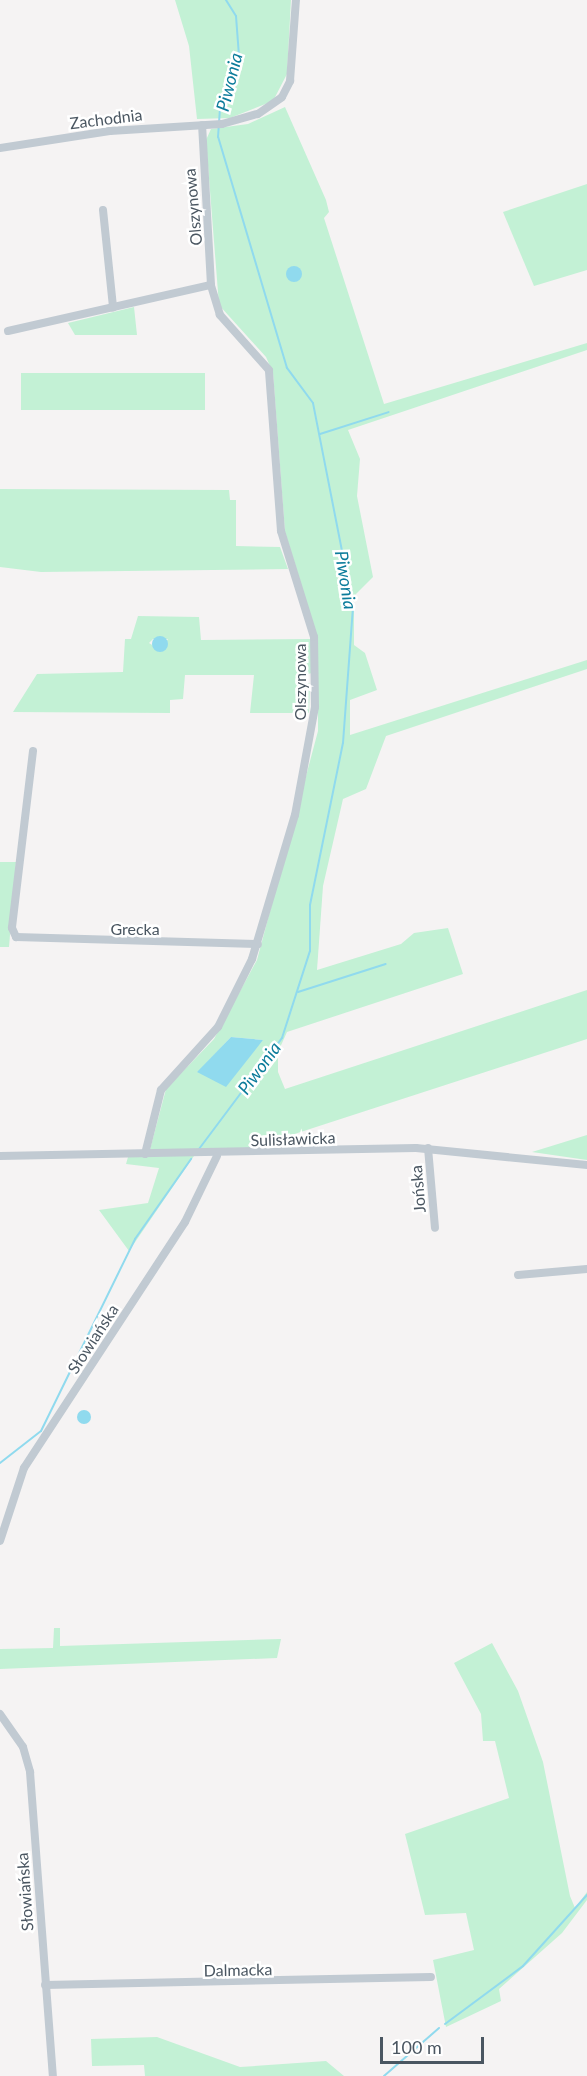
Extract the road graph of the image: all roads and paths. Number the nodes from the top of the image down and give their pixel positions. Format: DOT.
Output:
graph roads {
  1 [pos="296,0"];
  2 [pos="202,125"];
  3 [pos="0,148"];
  4 [pos="103,210"];
  5 [pos="211,285"];
  6 [pos="113,307"];
  7 [pos="8,331"];
  8 [pos="33,751"];
  9 [pos="258,944"];
  10 [pos="428,1148"];
  11 [pos="145,1154"];
  12 [pos="0,1156"];
  13 [pos="217,1156"];
  14 [pos="587,1165"];
  15 [pos="435,1228"];
  16 [pos="587,1269"];
  17 [pos="518,1275"];
  18 [pos="0,1541"];
  19 [pos="0,1714"];
  20 [pos="431,1977"];
  21 [pos="45,1985"];
  22 [pos="52,2076"];
  1 -- 2 [label="street, Zachodnia"];
  2 -- 3 [label="street, Zachodnia"];
  2 -- 5 [label="street, Olszynowa"];
  4 -- 6 [label="street"];
  5 -- 6 [label="street"];
  5 -- 9 [label="street, Olszynowa"];
  6 -- 7 [label="street"];
  8 -- 9 [label="street, Grecka"];
  9 -- 11 [label="street, Olszynowa"];
  10 -- 13 [label="street, Sulisławicka"];
  10 -- 14 [label="street, Sulisławicka"];
  10 -- 15 [label="street, Jońska"];
  11 -- 12 [label="street, Sulisławicka"];
  11 -- 13 [label="street, Sulisławicka"];
  13 -- 18 [label="street, Słowiańska"];
  16 -- 17 [label="street"];
  19 -- 21 [label="street, Słowiańska"];
  20 -- 21 [label="street, Dalmacka"];
  21 -- 22 [label="street, Słowiańska"];
}
